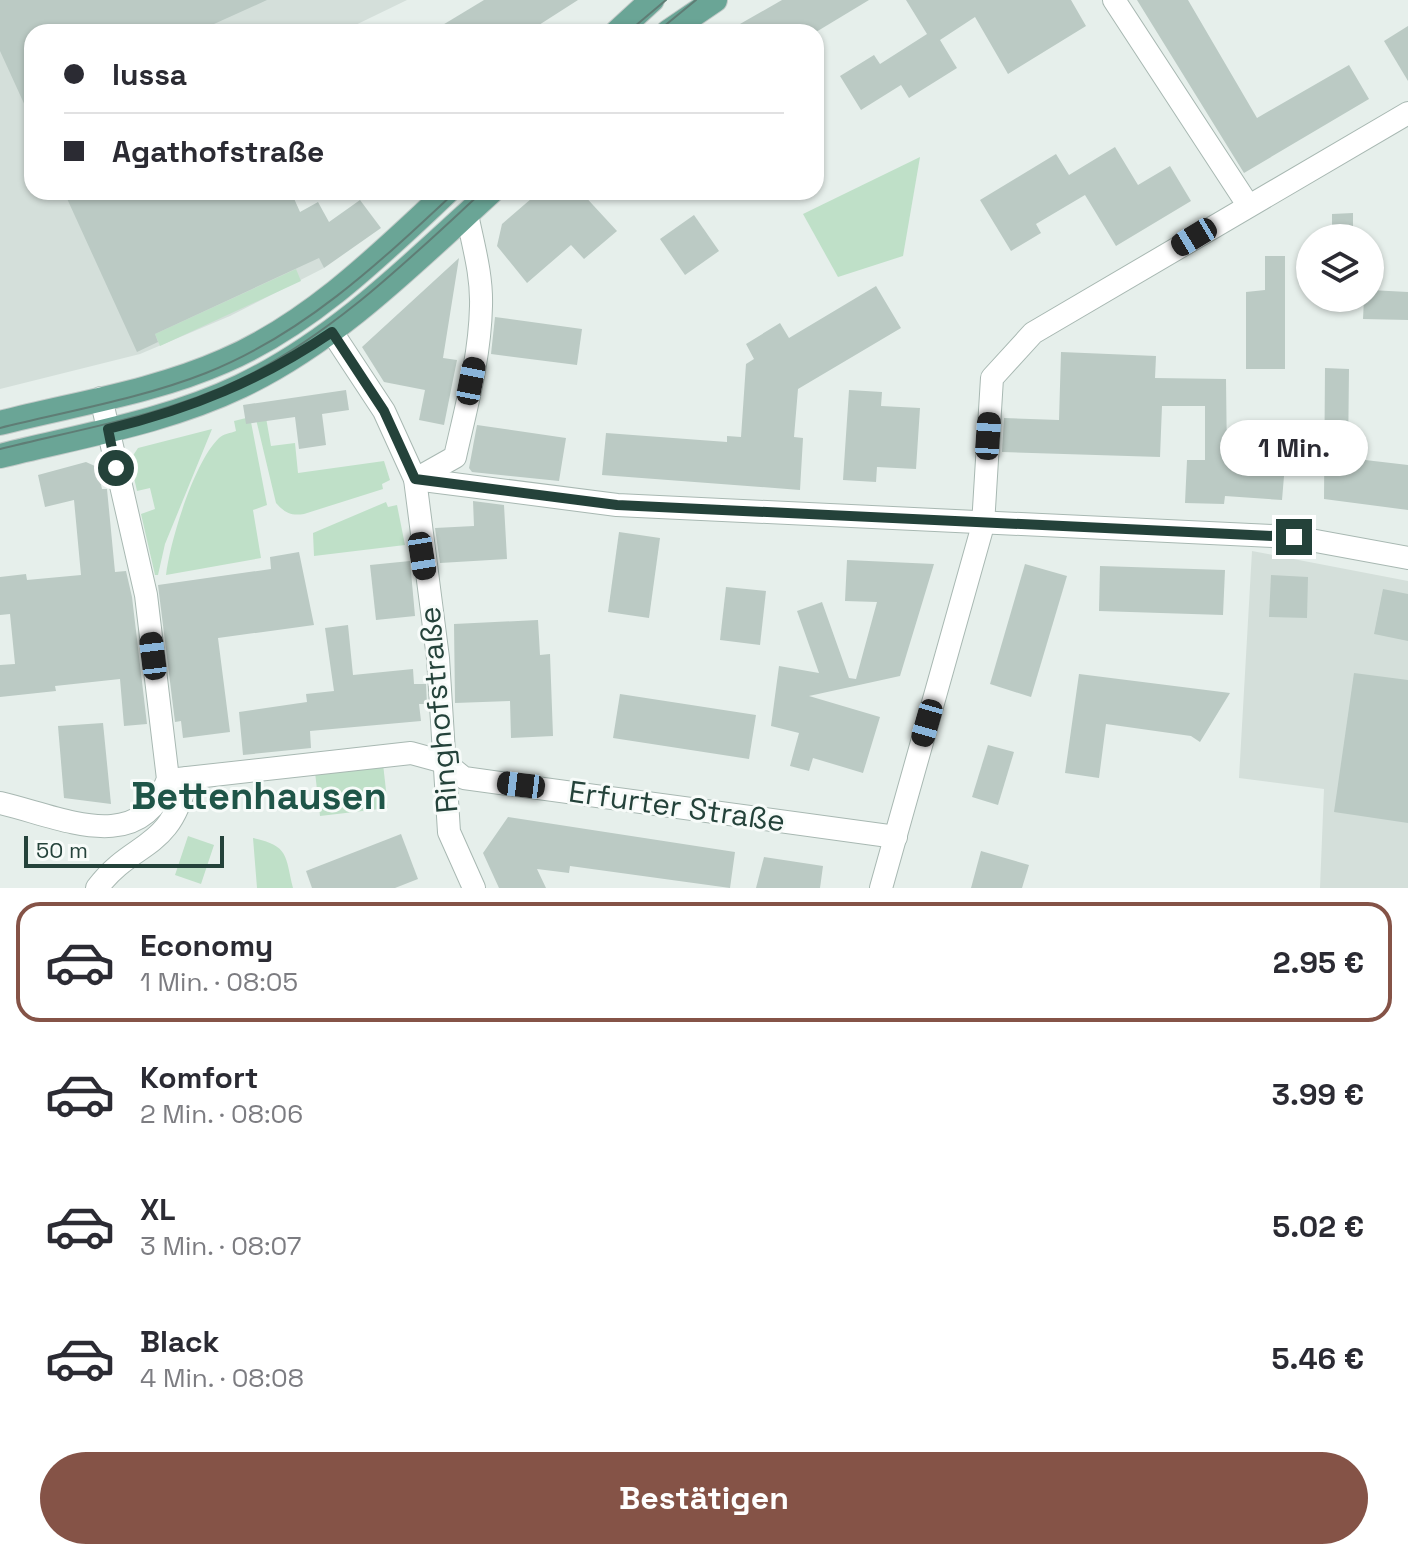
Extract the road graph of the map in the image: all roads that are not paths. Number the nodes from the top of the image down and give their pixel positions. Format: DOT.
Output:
graph roads {
  1 [pos="652,0"];
  2 [pos="715,0"];
  3 [pos="1114,0"];
  4 [pos="626,24"];
  5 [pos="680,24"];
  6 [pos="1408,113"];
  7 [pos="438,200"];
  8 [pos="482,200"];
  9 [pos="1248,205"];
  10 [pos="467,214"];
  11 [pos="314,306"];
  12 [pos="332,332"];
  13 [pos="101,398"];
  14 [pos="0,423"];
  15 [pos="108,429"];
  16 [pos="0,456"];
  17 [pos="415,479"];
  18 [pos="983,525"];
  19 [pos="1408,558"];
  20 [pos="439,760"];
  21 [pos="178,778"];
  22 [pos="0,803"];
  23 [pos="896,837"];
  24 [pos="97,888"];
  25 [pos="474,888"];
  26 [pos="881,888"];
  1 -- 4 [label="main road"];
  2 -- 5 [label="main road"];
  3 -- 9 [label="street"];
  6 -- 9 [label="street"];
  7 -- 11 [label="main road"];
  8 -- 10 [label="main road"];
  9 -- 18 [label="street"];
  10 -- 12 [label="main road"];
  10 -- 17 [label="street"];
  11 -- 12 [label="main road"];
  11 -- 13 [label="main road"];
  12 -- 15 [label="main road"];
  12 -- 17 [label="street, Ringhofstraße"];
  13 -- 14 [label="main road"];
  13 -- 15 [label="street"];
  15 -- 16 [label="main road"];
  15 -- 21 [label="street"];
  17 -- 18 [label="street"];
  17 -- 20 [label="street, Ringhofstraße"];
  18 -- 19 [label="street"];
  18 -- 23 [label="street"];
  20 -- 21 [label="street, Erfurter Straße"];
  20 -- 23 [label="street, Erfurter Straße"];
  20 -- 25 [label="street, Ringhofstraße"];
  21 -- 22 [label="street"];
  21 -- 24 [label="street"];
  23 -- 26 [label="street"];
}
